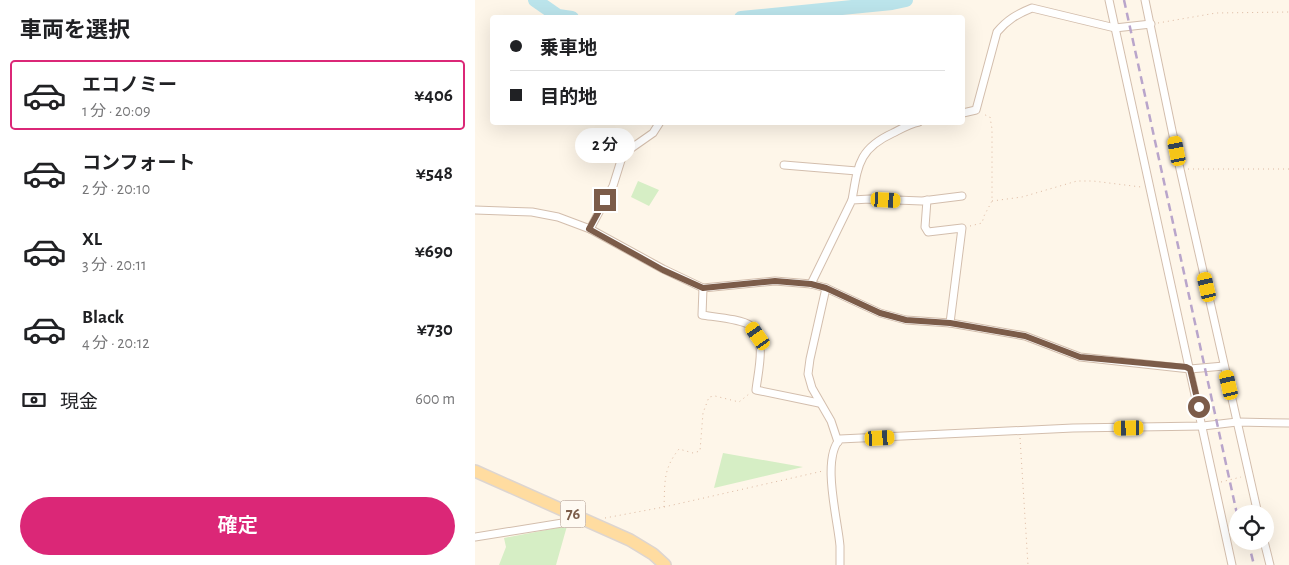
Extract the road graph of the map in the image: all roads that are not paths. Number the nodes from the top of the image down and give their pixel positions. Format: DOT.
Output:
graph roads {
  1 [pos="1109,0"];
  2 [pos="1145,0"];
  3 [pos="1151,24"];
  4 [pos="1115,28"];
  5 [pos="965,113"];
  6 [pos="658,125"];
  7 [pos="912,125"];
  8 [pos="784,165"];
  9 [pos="857,171"];
  10 [pos="962,196"];
  11 [pos="852,200"];
  12 [pos="927,200"];
  13 [pos="475,210"];
  14 [pos="589,229"];
  15 [pos="811,284"];
  16 [pos="703,288"];
  17 [pos="826,288"];
  18 [pos="950,323"];
  19 [pos="1224,366"];
  20 [pos="1190,369"];
  21 [pos="819,402"];
  22 [pos="1237,422"];
  23 [pos="1289,423"];
  24 [pos="1203,426"];
  25 [pos="838,442"];
  26 [pos="475,471"];
  27 [pos="1256,505"];
  28 [pos="585,519"];
  29 [pos="475,537"];
  30 [pos="1266,550"];
  31 [pos="665,565"];
  32 [pos="840,565"];
  33 [pos="1232,565"];
  34 [pos="1270,565"];
  1 -- 4 [label="street"];
  2 -- 3 [label="street"];
  3 -- 4 [label="street"];
  3 -- 19 [label="street"];
  4 -- 5 [label="street"];
  4 -- 20 [label="street"];
  6 -- 14 [label="street"];
  7 -- 9 [label="street"];
  8 -- 9 [label="street"];
  9 -- 11 [label="street"];
  10 -- 12 [label="street"];
  11 -- 12 [label="street"];
  11 -- 15 [label="street"];
  12 -- 18 [label="street"];
  13 -- 14 [label="street"];
  14 -- 16 [label="street"];
  15 -- 16 [label="street"];
  15 -- 17 [label="street"];
  16 -- 21 [label="street"];
  17 -- 18 [label="street"];
  17 -- 21 [label="street"];
  18 -- 20 [label="street"];
  19 -- 20 [label="street"];
  19 -- 22 [label="street"];
  20 -- 24 [label="street"];
  21 -- 25 [label="street"];
  22 -- 23 [label="street"];
  22 -- 24 [label="street"];
  22 -- 27 [label="street"];
  24 -- 25 [label="street"];
  24 -- 33 [label="street"];
  25 -- 32 [label="street"];
  26 -- 28 [label="main road, 76"];
  28 -- 29 [label="street"];
  28 -- 31 [label="main road, 76"];
  30 -- 34 [label="street"];
}
